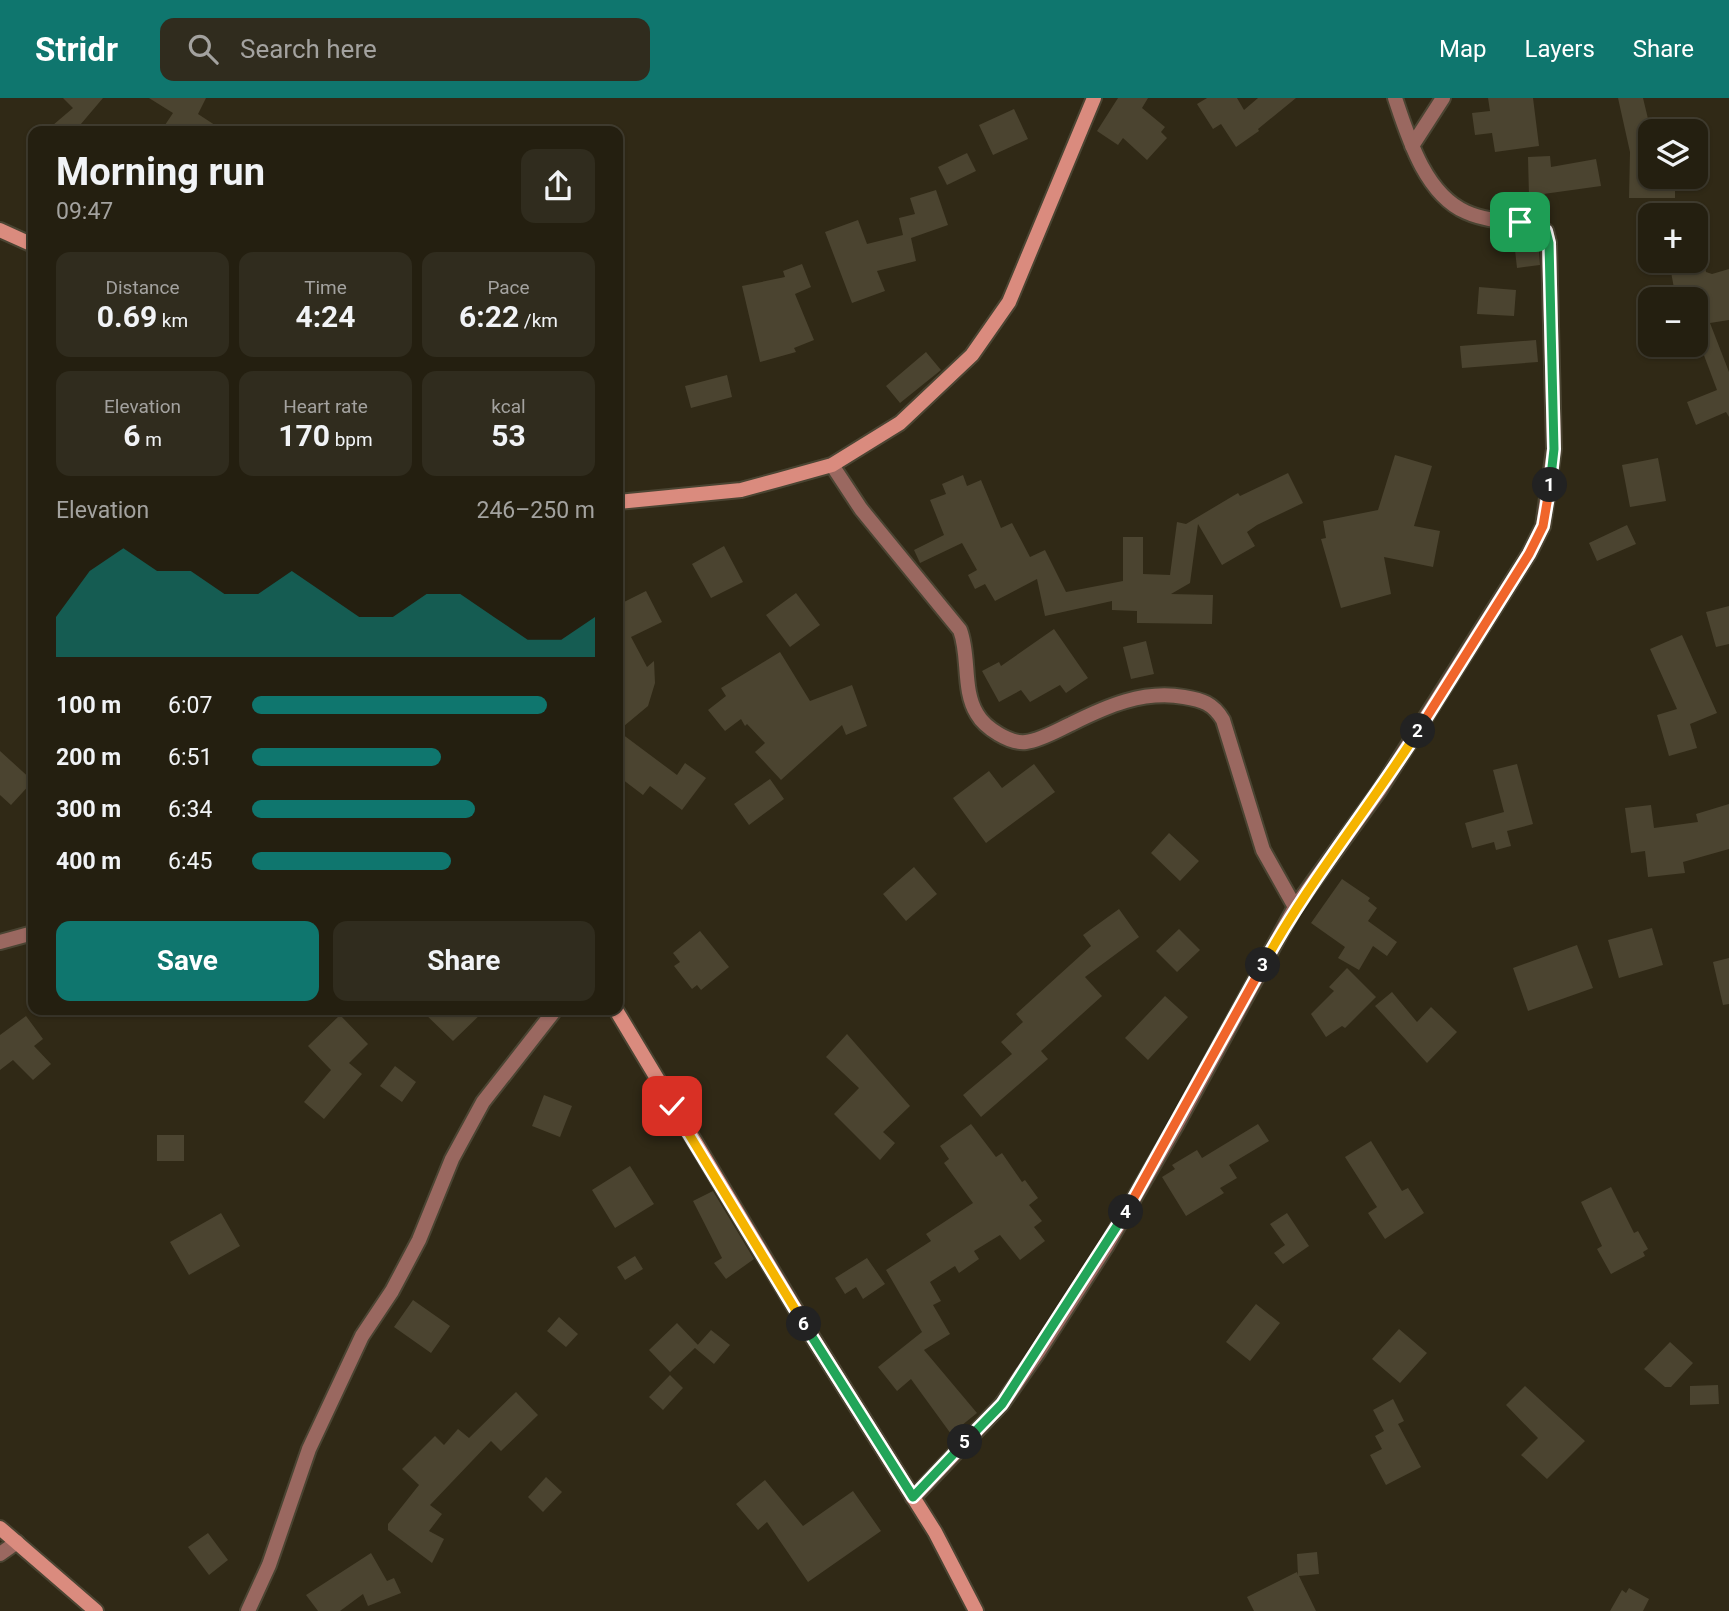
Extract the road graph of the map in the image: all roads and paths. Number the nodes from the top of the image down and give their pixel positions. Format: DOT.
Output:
graph roads {
  1 [pos="1094,98"];
  2 [pos="1395,98"];
  3 [pos="1443,98"];
  4 [pos="1412,146"];
  5 [pos="0,230"];
  6 [pos="28,243"];
  7 [pos="832,465"];
  8 [pos="623,502"];
  9 [pos="1295,907"];
  10 [pos="28,934"];
  11 [pos="0,942"];
  12 [pos="551,1015"];
  13 [pos="619,1015"];
  14 [pos="913,1497"];
  15 [pos="0,1528"];
  16 [pos="17,1542"];
  17 [pos="0,1554"];
  18 [pos="96,1611"];
  19 [pos="248,1611"];
  20 [pos="976,1611"];
  1 -- 7 [label="street"];
  2 -- 4 [label="street"];
  3 -- 4 [label="street"];
  4 -- 9 [label="street"];
  5 -- 6 [label="street"];
  7 -- 8 [label="street"];
  7 -- 9 [label="street"];
  9 -- 14 [label="street"];
  10 -- 11 [label="street"];
  12 -- 19 [label="street"];
  13 -- 14 [label="street"];
  14 -- 20 [label="street"];
  15 -- 16 [label="street"];
  16 -- 17 [label="street"];
  16 -- 18 [label="street"];
}
